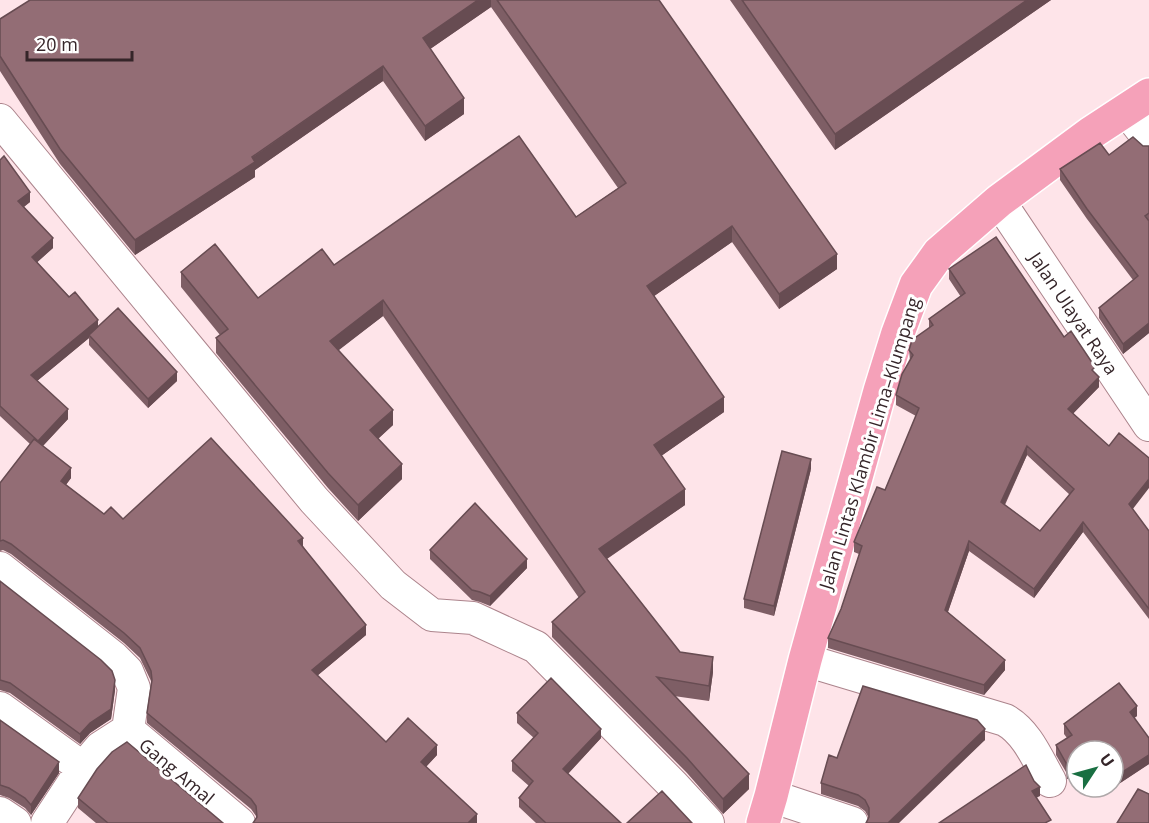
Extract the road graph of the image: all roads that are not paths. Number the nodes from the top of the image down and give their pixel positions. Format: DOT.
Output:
graph roads {
  1 [pos="1138,103"];
  2 [pos="0,120"];
  3 [pos="1149,139"];
  4 [pos="999,201"];
  5 [pos="1149,424"];
  6 [pos="0,568"];
  7 [pos="805,660"];
  8 [pos="0,708"];
  9 [pos="128,730"];
  10 [pos="83,768"];
  11 [pos="1050,781"];
  12 [pos="767,809"];
  13 [pos="0,813"];
  14 [pos="15,823"];
  15 [pos="47,823"];
  16 [pos="239,823"];
  17 [pos="708,823"];
  18 [pos="852,823"];
  1 -- 3 [label="street"];
  1 -- 4 [label="main road, Jalan Lintas Klambir Lima–Klumpang"];
  2 -- 17 [label="street"];
  4 -- 5 [label="street, Jalan Ulayat Raya"];
  4 -- 7 [label="main road, Jalan Lintas Klambir Lima–Klumpang"];
  6 -- 9 [label="street"];
  7 -- 11 [label="street"];
  7 -- 12 [label="main road, Jalan Lintas Klambir Lima–Klumpang"];
  8 -- 10 [label="street"];
  9 -- 10 [label="street, Gang Amal"];
  9 -- 16 [label="street, Gang Amal"];
  10 -- 15 [label="street, Gang Amal"];
  12 -- 18 [label="street"];
  13 -- 14 [label="street"];
}
